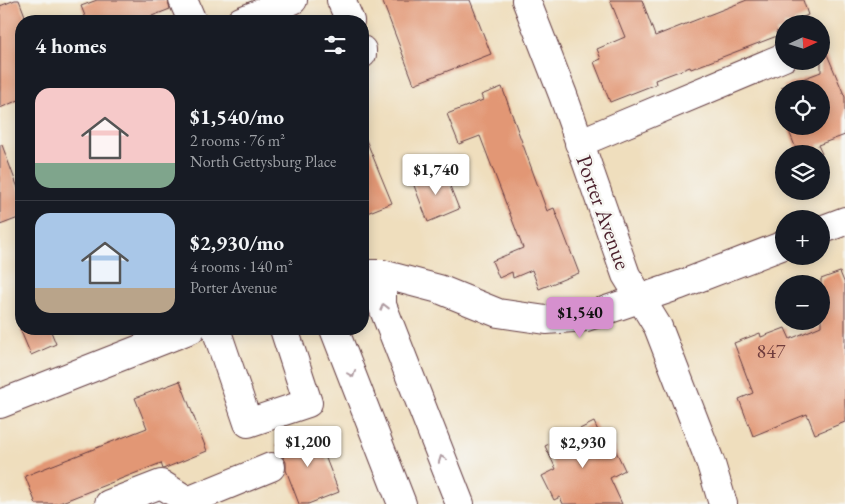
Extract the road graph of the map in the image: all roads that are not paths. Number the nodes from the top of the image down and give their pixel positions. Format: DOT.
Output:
graph roads {
  1 [pos="183,0"];
  2 [pos="293,0"];
  3 [pos="341,0"];
  4 [pos="526,0"];
  5 [pos="189,15"];
  6 [pos="256,15"];
  7 [pos="347,15"];
  8 [pos="775,61"];
  9 [pos="579,143"];
  10 [pos="845,221"];
  11 [pos="830,227"];
  12 [pos="775,248"];
  13 [pos="372,274"];
  14 [pos="641,299"];
  15 [pos="176,335"];
  16 [pos="218,335"];
  17 [pos="286,335"];
  18 [pos="336,335"];
  19 [pos="0,404"];
  20 [pos="271,467"];
  21 [pos="109,504"];
  22 [pos="402,504"];
  23 [pos="460,504"];
  24 [pos="724,504"];
  1 -- 5 [label="street"];
  2 -- 6 [label="street"];
  3 -- 7 [label="street"];
  4 -- 9 [label="street, Porter Avenue"];
  8 -- 9 [label="street"];
  9 -- 14 [label="street, Porter Avenue"];
  10 -- 11 [label="street"];
  12 -- 14 [label="street"];
  13 -- 14 [label="street"];
  23 -- 13 [label="street, one-way"];
  14 -- 24 [label="street, Porter Avenue"];
  15 -- 19 [label="street"];
  16 -- 17 [label="street"];
  18 -- 22 [label="street, one-way"];
  20 -- 21 [label="street"];
}
